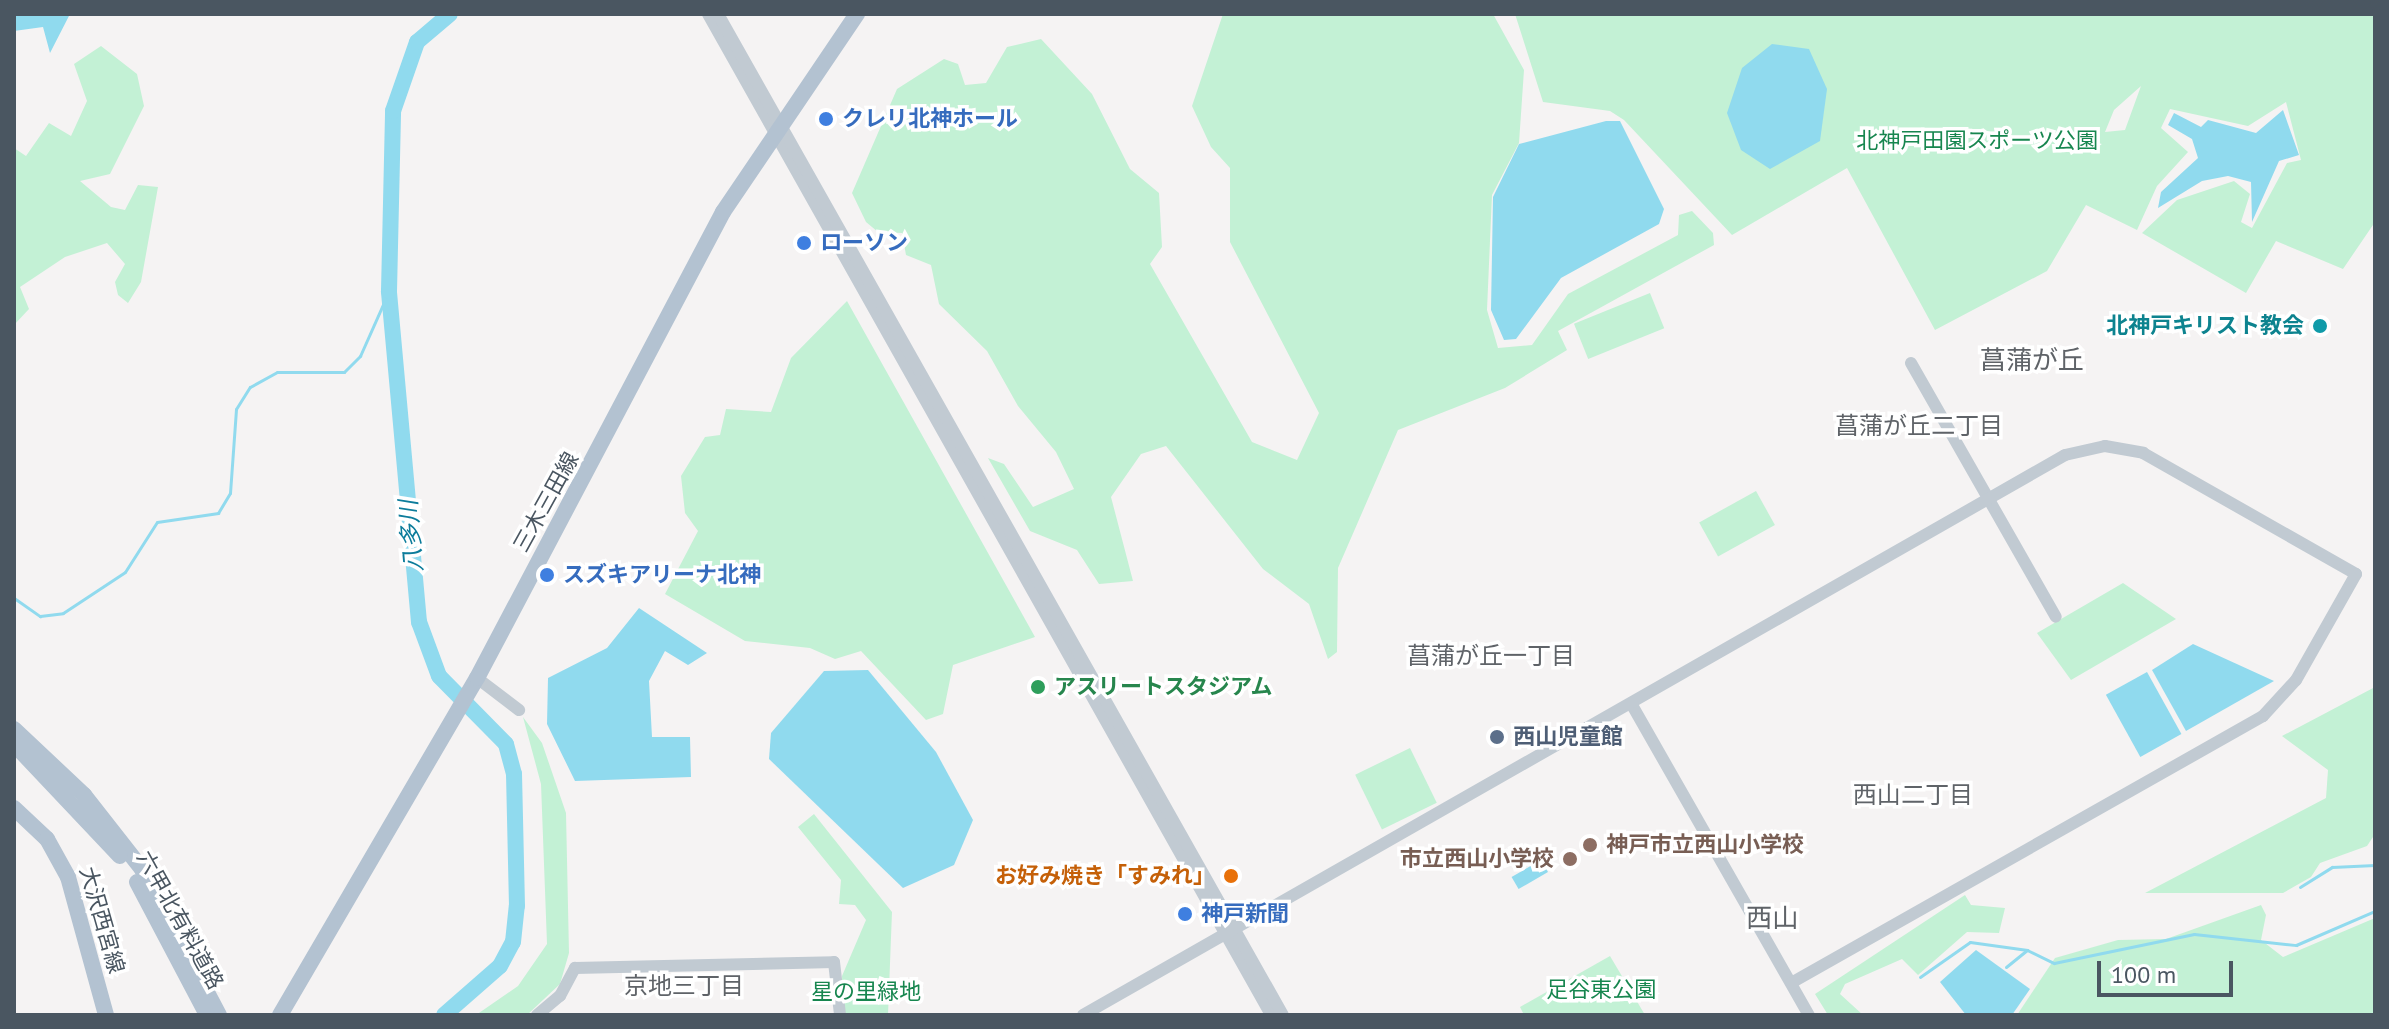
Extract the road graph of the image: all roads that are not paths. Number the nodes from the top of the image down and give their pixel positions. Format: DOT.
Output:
graph roads {
  1 [pos="708,14"];
  2 [pos="718,14"];
  3 [pos="857,14"];
  4 [pos="778,129"];
  5 [pos="1911,363"];
  6 [pos="1987,499"];
  7 [pos="2056,617"];
  8 [pos="473,683"];
  9 [pos="1632,705"];
  10 [pos="519,710"];
  11 [pos="14,729"];
  12 [pos="14,744"];
  13 [pos="14,808"];
  14 [pos="118,845"];
  15 [pos="1230,933"];
  16 [pos="1791,983"];
  17 [pos="106,1015"];
  18 [pos="207,1015"];
  19 [pos="219,1015"];
  20 [pos="280,1015"];
  21 [pos="537,1015"];
  22 [pos="840,1015"];
  23 [pos="1083,1015"];
  24 [pos="1271,1015"];
  25 [pos="1283,1015"];
  26 [pos="1809,1015"];
  1 -- 4 [label="street"];
  2 -- 4 [label="street"];
  3 -- 4 [label="main road, 三木三田線"];
  4 -- 8 [label="main road, 三木三田線"];
  4 -- 15 [label="street"];
  5 -- 6 [label="street"];
  6 -- 7 [label="street"];
  6 -- 9 [label="street"];
  6 -- 16 [label="street"];
  8 -- 10 [label="street"];
  8 -- 20 [label="main road, 三木三田線"];
  9 -- 15 [label="street"];
  9 -- 16 [label="street"];
  11 -- 14 [label="main road, 六甲北有料道路"];
  12 -- 14 [label="main road, 六甲北有料道路"];
  13 -- 17 [label="main road, 大沢西宮線"];
  14 -- 18 [label="main road, 六甲北有料道路"];
  14 -- 19 [label="main road, 六甲北有料道路"];
  15 -- 23 [label="street"];
  15 -- 24 [label="street"];
  15 -- 25 [label="street"];
  16 -- 26 [label="street"];
  21 -- 22 [label="street"];
}
